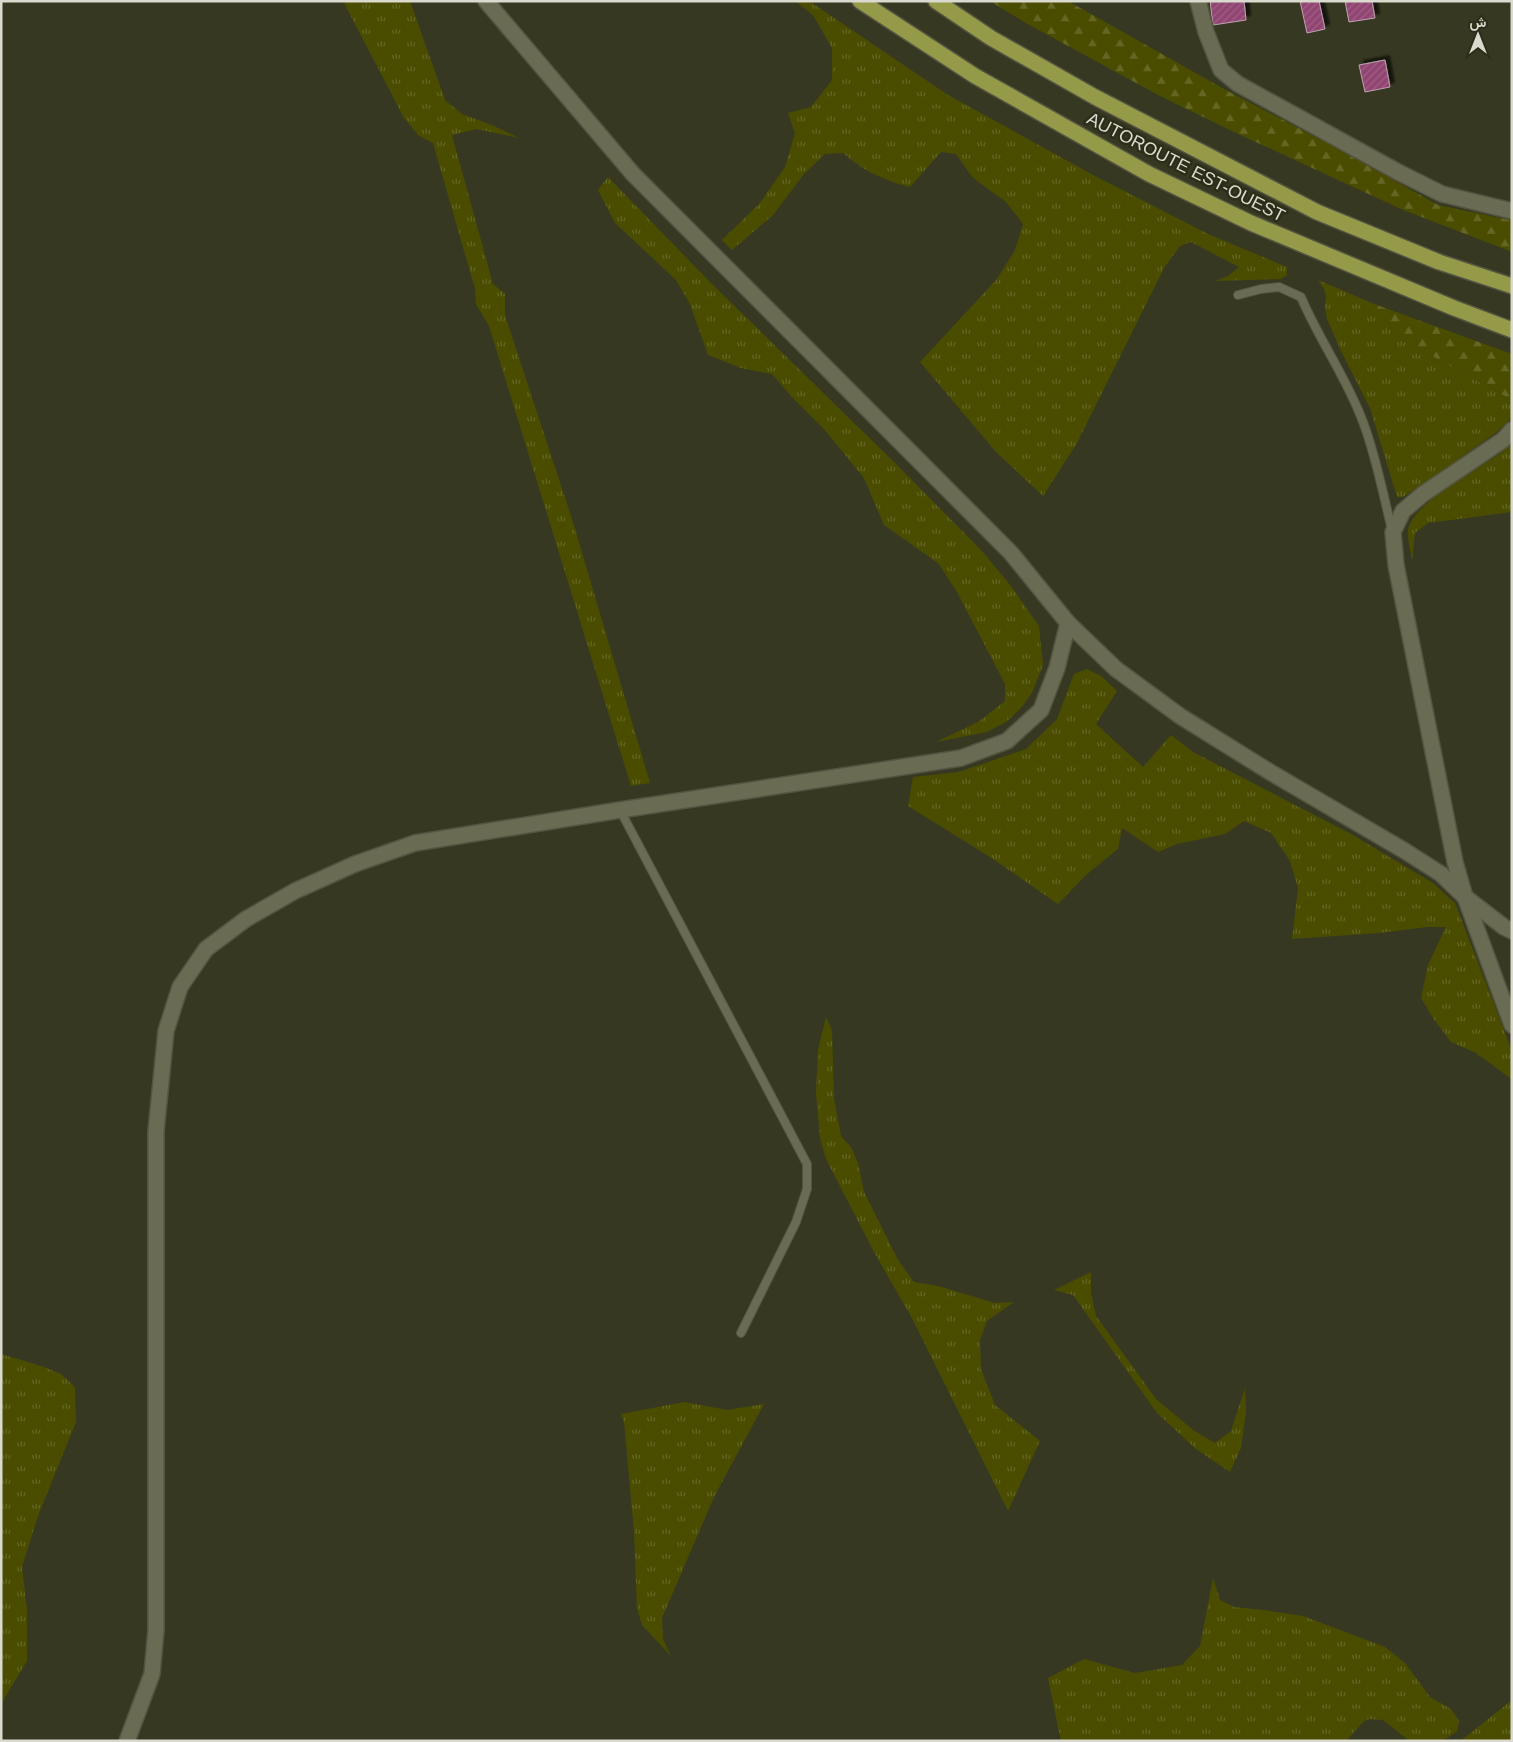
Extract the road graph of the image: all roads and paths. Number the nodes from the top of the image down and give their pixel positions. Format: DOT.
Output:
graph roads {
  1 [pos="486,1"];
  2 [pos="860,1"];
  3 [pos="936,1"];
  4 [pos="1198,1"];
  5 [pos="1512,211"];
  6 [pos="1512,286"];
  7 [pos="1238,295"];
  8 [pos="1512,330"];
  9 [pos="1512,430"];
  10 [pos="1393,532"];
  11 [pos="1068,622"];
  12 [pos="620,810"];
  13 [pos="1465,897"];
  14 [pos="1512,932"];
  15 [pos="1512,1025"];
  16 [pos="741,1333"];
  17 [pos="127,1741"];
  1 -- 11 [label="street"];
  2 -- 8 [label="highway, AUTOROUTE EST-OUEST"];
  3 -- 6 [label="highway, AUTOROUTE EST-OUEST"];
  4 -- 5 [label="street"];
  7 -- 10 [label="lane"];
  9 -- 10 [label="street"];
  10 -- 13 [label="street"];
  11 -- 12 [label="street"];
  11 -- 13 [label="street"];
  12 -- 16 [label="lane"];
  12 -- 17 [label="street"];
  13 -- 14 [label="street"];
  13 -- 15 [label="street"];
}
